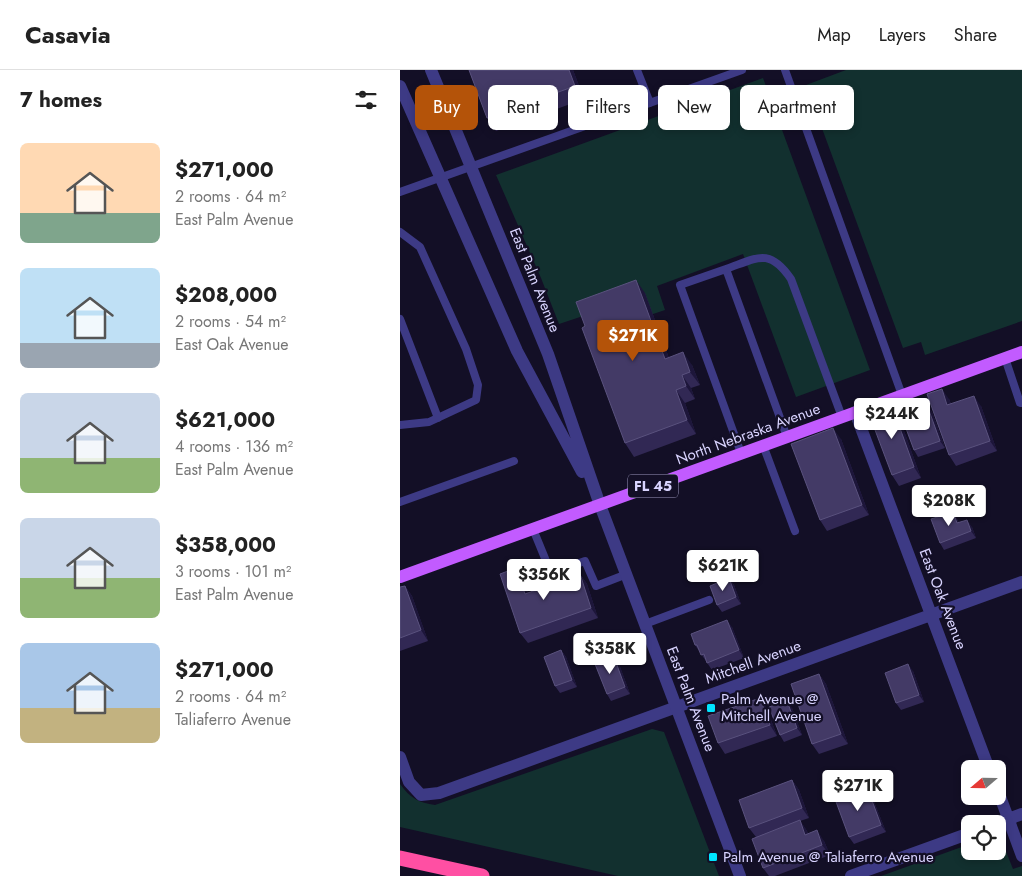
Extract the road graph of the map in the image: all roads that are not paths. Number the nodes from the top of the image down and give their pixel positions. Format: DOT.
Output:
graph roads {
  1 [pos="430,70"];
  2 [pos="637,70"];
  3 [pos="742,70"];
  4 [pos="785,70"];
  5 [pos="400,86"];
  6 [pos="650,103"];
  7 [pos="471,166"];
  8 [pos="440,178"];
  9 [pos="400,192"];
  10 [pos="400,232"];
  11 [pos="726,268"];
  12 [pos="400,319"];
  13 [pos="1022,352"];
  14 [pos="1005,358"];
  15 [pos="902,395"];
  16 [pos="1022,403"];
  17 [pos="855,412"];
  18 [pos="842,417"];
  19 [pos="438,418"];
  20 [pos="400,425"];
  21 [pos="787,437"];
  22 [pos="763,446"];
  23 [pos="742,453"];
  24 [pos="514,461"];
  25 [pos="400,502"];
  26 [pos="600,505"];
  27 [pos="533,529"];
  28 [pos="794,531"];
  29 [pos="627,574"];
  30 [pos="400,577"];
  31 [pos="1022,582"];
  32 [pos="709,600"];
  33 [pos="931,615"];
  34 [pos="645,624"];
  35 [pos="677,707"];
  36 [pos="400,757"];
  37 [pos="986,760"];
  38 [pos="1003,805"];
  39 [pos="1022,814"];
  40 [pos="1008,819"];
  41 [pos="961,836"];
  42 [pos="1022,856"];
  43 [pos="400,858"];
  44 [pos="482,876"];
  45 [pos="740,876"];
  46 [pos="851,876"];
  1 -- 7 [label="street, East Palm Avenue"];
  2 -- 6 [label="lane"];
  3 -- 6 [label="lane"];
  4 -- 15 [label="lane"];
  5 -- 8 [label="street, East Palm Avenue"];
  6 -- 7 [label="lane"];
  7 -- 8 [label="lane"];
  7 -- 26 [label="street, East Palm Avenue"];
  8 -- 9 [label="lane"];
  8 -- 26 [label="street, East Palm Avenue"];
  10 -- 19 [label="lane"];
  11 -- 18 [label="lane"];
  11 -- 21 [label="lane"];
  11 -- 23 [label="lane"];
  12 -- 19 [label="lane"];
  13 -- 14 [label="main road, North Nebraska Avenue / FL 45"];
  14 -- 15 [label="main road, North Nebraska Avenue / FL 45"];
  14 -- 16 [label="lane"];
  15 -- 17 [label="main road, North Nebraska Avenue / FL 45"];
  17 -- 18 [label="main road, North Nebraska Avenue / FL 45"];
  17 -- 33 [label="street, East Oak Avenue"];
  18 -- 21 [label="main road, North Nebraska Avenue / FL 45"];
  19 -- 20 [label="lane"];
  21 -- 22 [label="main road, North Nebraska Avenue / FL 45"];
  22 -- 23 [label="main road, North Nebraska Avenue / FL 45"];
  22 -- 28 [label="lane"];
  23 -- 26 [label="main road, North Nebraska Avenue / FL 45"];
  24 -- 25 [label="lane"];
  26 -- 27 [label="main road, North Nebraska Avenue / FL 45"];
  26 -- 29 [label="street, East Palm Avenue"];
  27 -- 29 [label="lane"];
  27 -- 30 [label="main road, North Nebraska Avenue / FL 45"];
  29 -- 34 [label="street, East Palm Avenue"];
  31 -- 33 [label="street, Mitchell Avenue"];
  32 -- 34 [label="lane"];
  33 -- 35 [label="street, Mitchell Avenue"];
  33 -- 37 [label="street, East Oak Avenue"];
  34 -- 35 [label="street, East Palm Avenue"];
  35 -- 36 [label="street, Mitchell Avenue"];
  35 -- 45 [label="street, East Palm Avenue"];
  38 -- 40 [label="street"];
  39 -- 40 [label="street"];
  40 -- 42 [label="street"];
  41 -- 46 [label="street"];
  43 -- 44 [label="highway"];
}
